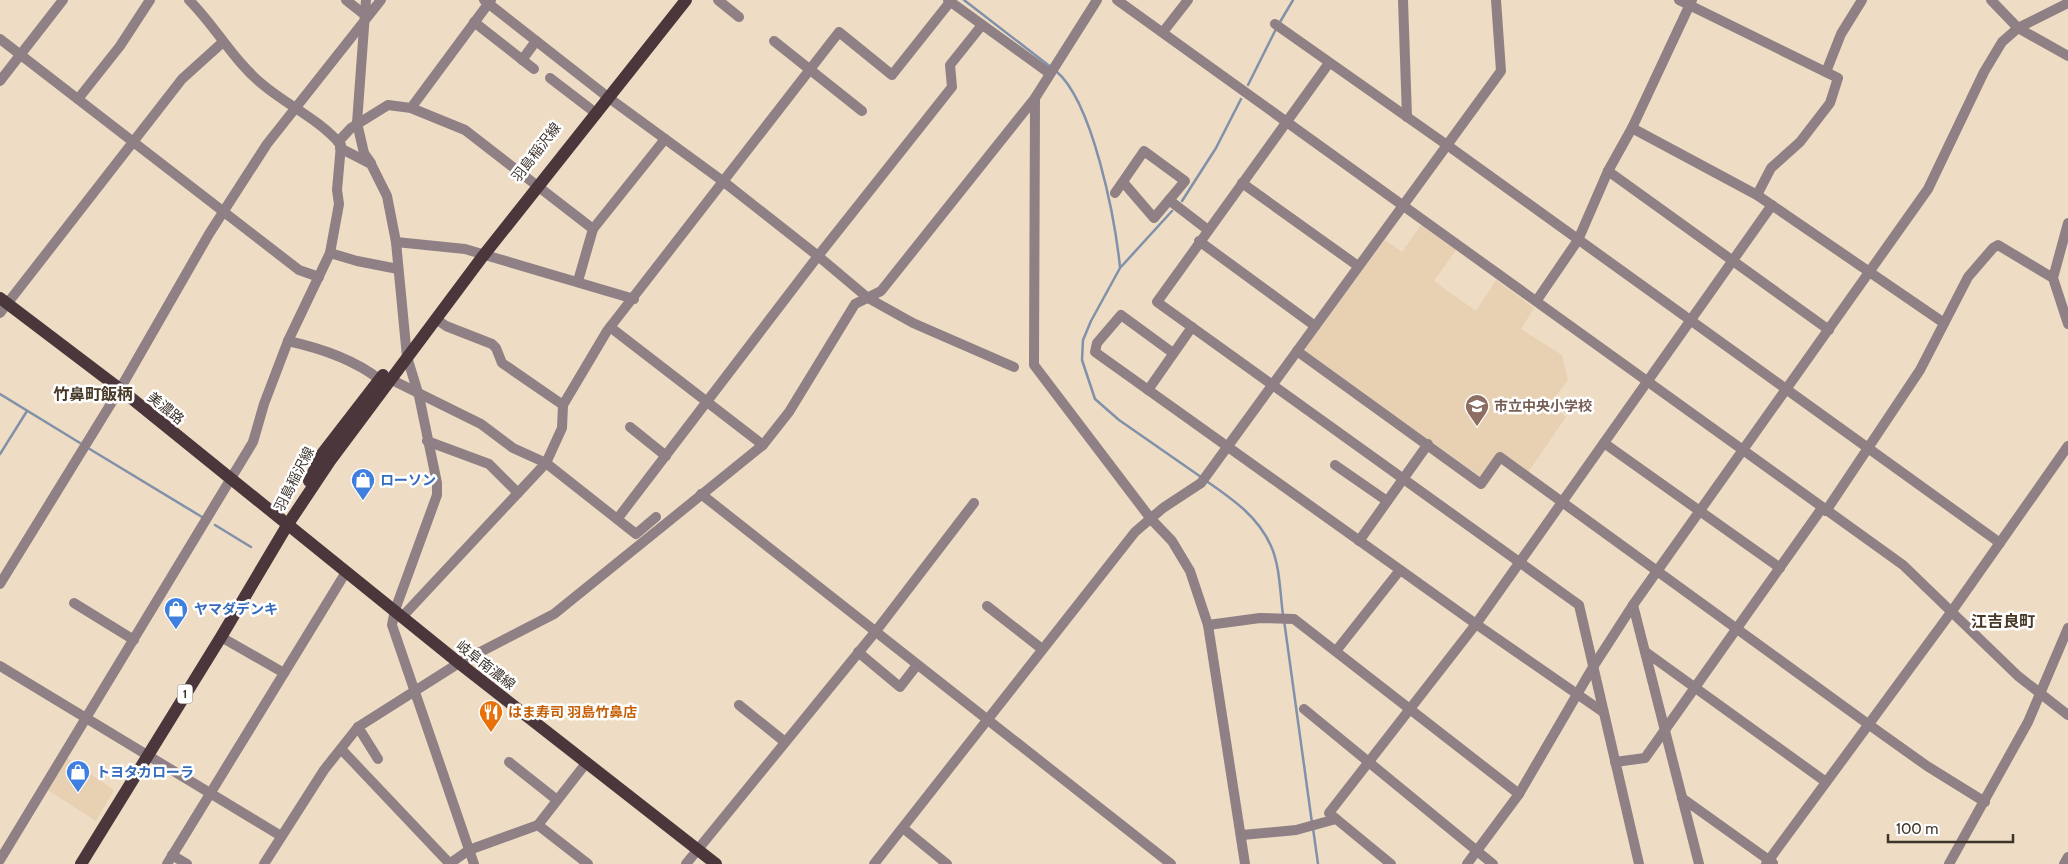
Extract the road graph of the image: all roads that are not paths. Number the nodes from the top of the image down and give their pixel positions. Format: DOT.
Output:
graph roads {
  1 [pos="63,0"];
  2 [pos="150,0"];
  3 [pos="189,0"];
  4 [pos="346,0"];
  5 [pos="366,0"];
  6 [pos="381,0"];
  7 [pos="675,0"];
  8 [pos="686,0"];
  9 [pos="718,0"];
  10 [pos="1097,0"];
  11 [pos="1117,0"];
  12 [pos="1174,0"];
  13 [pos="1404,0"];
  14 [pos="1496,0"];
  15 [pos="1679,0"];
  16 [pos="1862,0"];
  17 [pos="1990,0"];
  18 [pos="488,1"];
  19 [pos="949,1"];
  20 [pos="1691,2"];
  21 [pos="1186,3"];
  22 [pos="2068,3"];
  23 [pos="739,17"];
  24 [pos="365,18"];
  25 [pos="474,22"];
  26 [pos="1275,24"];
  27 [pos="982,25"];
  28 [pos="2018,28"];
  29 [pos="1163,32"];
  30 [pos="0,38"];
  31 [pos="536,41"];
  32 [pos="774,41"];
  33 [pos="223,42"];
  34 [pos="21,55"];
  35 [pos="2068,56"];
  36 [pos="522,60"];
  37 [pos="1329,63"];
  38 [pos="809,68"];
  39 [pos="534,70"];
  40 [pos="1051,70"];
  41 [pos="1826,72"];
  42 [pos="550,78"];
  43 [pos="0,81"];
  44 [pos="606,95"];
  45 [pos="1035,98"];
  46 [pos="78,99"];
  47 [pos="296,108"];
  48 [pos="411,108"];
  49 [pos="593,111"];
  50 [pos="862,111"];
  51 [pos="1407,117"];
  52 [pos="1286,122"];
  53 [pos="357,123"];
  54 [pos="1632,128"];
  55 [pos="665,139"];
  56 [pos="134,143"];
  57 [pos="339,145"];
  58 [pos="1447,145"];
  59 [pos="371,164"];
  60 [pos="1608,171"];
  61 [pos="724,182"];
  62 [pos="1123,182"];
  63 [pos="1242,183"];
  64 [pos="535,184"];
  65 [pos="1115,193"];
  66 [pos="1757,195"];
  67 [pos="1168,200"];
  68 [pos="1402,204"];
  69 [pos="1772,205"];
  70 [pos="224,211"];
  71 [pos="2068,226"];
  72 [pos="593,229"];
  73 [pos="1208,230"];
  74 [pos="1578,240"];
  75 [pos="1200,241"];
  76 [pos="396,242"];
  77 [pos="330,253"];
  78 [pos="480,255"];
  79 [pos="818,256"];
  80 [pos="1733,261"];
  81 [pos="1358,266"];
  82 [pos="398,269"];
  83 [pos="1870,271"];
  84 [pos="319,277"];
  85 [pos="2053,278"];
  86 [pos="578,281"];
  87 [pos="868,298"];
  88 [pos="634,299"];
  89 [pos="1537,300"];
  90 [pos="2,305"];
  91 [pos="436,319"];
  92 [pos="1691,320"];
  93 [pos="1944,323"];
  94 [pos="2068,324"];
  95 [pos="1315,326"];
  96 [pos="610,327"];
  97 [pos="1192,327"];
  98 [pos="1829,330"];
  99 [pos="288,341"];
  100 [pos="406,351"];
  101 [pos="1296,351"];
  102 [pos="1173,353"];
  103 [pos="1014,367"];
  104 [pos="384,379"];
  105 [pos="1648,382"];
  106 [pos="1272,385"];
  107 [pos="120,389"];
  108 [pos="1786,389"];
  109 [pos="1148,390"];
  110 [pos="419,396"];
  111 [pos="707,402"];
  112 [pos="563,406"];
  113 [pos="630,428"];
  114 [pos="427,441"];
  115 [pos="1604,443"];
  116 [pos="1428,444"];
  117 [pos="763,445"];
  118 [pos="1227,446"];
  119 [pos="2068,446"];
  120 [pos="1868,449"];
  121 [pos="1743,451"];
  122 [pos="666,456"];
  123 [pos="546,463"];
  124 [pos="1335,465"];
  125 [pos="230,480"];
  126 [pos="1403,480"];
  127 [pos="518,493"];
  128 [pos="701,494"];
  129 [pos="1387,501"];
  130 [pos="1562,502"];
  131 [pos="974,503"];
  132 [pos="1824,510"];
  133 [pos="1700,511"];
  134 [pos="656,517"];
  135 [pos="618,518"];
  136 [pos="1152,519"];
  137 [pos="288,524"];
  138 [pos="1360,541"];
  139 [pos="2000,543"];
  140 [pos="1518,563"];
  141 [pos="1780,568"];
  142 [pos="1400,570"];
  143 [pos="1656,571"];
  144 [pos="346,572"];
  145 [pos="0,584"];
  146 [pos="74,603"];
  147 [pos="1633,605"];
  148 [pos="987,606"];
  149 [pos="1952,611"];
  150 [pos="399,614"];
  151 [pos="1476,624"];
  152 [pos="1208,626"];
  153 [pos="2068,628"];
  154 [pos="1736,629"];
  155 [pos="876,631"];
  156 [pos="221,637"];
  157 [pos="134,640"];
  158 [pos="1042,649"];
  159 [pos="1336,651"];
  160 [pos="858,652"];
  161 [pos="1647,653"];
  162 [pos="459,663"];
  163 [pos="917,665"];
  164 [pos="0,666"];
  165 [pos="1592,667"];
  166 [pos="284,673"];
  167 [pos="1695,688"];
  168 [pos="416,691"];
  169 [pos="1576,695"];
  170 [pos="2041,696"];
  171 [pos="739,705"];
  172 [pos="1409,708"];
  173 [pos="1304,709"];
  174 [pos="1603,712"];
  175 [pos="2068,716"];
  176 [pos="87,720"];
  177 [pos="988,720"];
  178 [pos="1868,724"];
  179 [pos="358,727"];
  180 [pos="1666,729"];
  181 [pos="785,742"];
  182 [pos="340,748"];
  183 [pos="147,755"];
  184 [pos="378,759"];
  185 [pos="509,762"];
  186 [pos="587,762"];
  187 [pos="1615,762"];
  188 [pos="1368,763"];
  189 [pos="1826,782"];
  190 [pos="211,792"];
  191 [pos="1519,794"];
  192 [pos="1682,798"];
  193 [pos="557,800"];
  194 [pos="1985,802"];
  195 [pos="1336,819"];
  196 [pos="538,825"];
  197 [pos="902,828"];
  198 [pos="282,836"];
  199 [pos="1242,836"];
  200 [pos="698,849"];
  201 [pos="469,850"];
  202 [pos="1477,851"];
  203 [pos="2068,857"];
  204 [pos="0,860"];
  205 [pos="170,860"];
  206 [pos="1770,863"];
  207 [pos="81,864"];
  208 [pos="187,864"];
  209 [pos="264,864"];
  210 [pos="450,864"];
  211 [pos="474,864"];
  212 [pos="588,864"];
  213 [pos="686,864"];
  214 [pos="716,864"];
  215 [pos="874,864"];
  216 [pos="947,864"];
  217 [pos="1171,864"];
  218 [pos="1245,864"];
  219 [pos="1390,864"];
  220 [pos="1467,864"];
  221 [pos="1492,864"];
  222 [pos="1639,864"];
  223 [pos="1699,864"];
  224 [pos="1949,864"];
  225 [pos="2064,864"];
  1 -- 34 [label="street"];
  2 -- 46 [label="street"];
  3 -- 33 [label="street"];
  4 -- 24 [label="street"];
  5 -- 24 [label="street"];
  6 -- 24 [label="street"];
  7 -- 44 [label="main road, 羽島稲沢線"];
  8 -- 44 [label="main road, 羽島稲沢線"];
  9 -- 23 [label="street"];
  10 -- 40 [label="street"];
  11 -- 29 [label="street"];
  12 -- 21 [label="street"];
  13 -- 51 [label="street"];
  14 -- 58 [label="street"];
  15 -- 20 [label="street"];
  16 -- 41 [label="street"];
  17 -- 28 [label="street"];
  18 -- 25 [label="street"];
  18 -- 31 [label="street"];
  19 -- 27 [label="street"];
  19 -- 38 [label="street"];
  20 -- 41 [label="street"];
  20 -- 54 [label="street"];
  21 -- 29 [label="street"];
  22 -- 28 [label="street"];
  24 -- 47 [label="street"];
  24 -- 53 [label="street"];
  25 -- 36 [label="street"];
  25 -- 48 [label="street"];
  26 -- 37 [label="street"];
  27 -- 40 [label="street"];
  27 -- 79 [label="street"];
  28 -- 35 [label="street"];
  28 -- 83 [label="street"];
  29 -- 52 [label="street"];
  30 -- 34 [label="street"];
  31 -- 36 [label="street"];
  31 -- 44 [label="street"];
  32 -- 38 [label="street"];
  33 -- 47 [label="street"];
  33 -- 56 [label="street"];
  34 -- 43 [label="street"];
  34 -- 46 [label="street"];
  36 -- 39 [label="street"];
  37 -- 51 [label="street"];
  37 -- 52 [label="street"];
  38 -- 50 [label="street"];
  38 -- 61 [label="street"];
  40 -- 45 [label="street"];
  41 -- 66 [label="street"];
  42 -- 49 [label="street"];
  44 -- 49 [label="main road, 羽島稲沢線"];
  44 -- 55 [label="street"];
  45 -- 87 [label="street"];
  45 -- 136 [label="street"];
  46 -- 56 [label="street"];
  47 -- 57 [label="street"];
  47 -- 70 [label="street"];
  48 -- 53 [label="street"];
  48 -- 64 [label="street"];
  49 -- 64 [label="main road, 羽島稲沢線"];
  51 -- 58 [label="street"];
  52 -- 63 [label="street"];
  52 -- 68 [label="street"];
  53 -- 57 [label="street"];
  53 -- 59 [label="street"];
  54 -- 60 [label="street"];
  54 -- 66 [label="street"];
  55 -- 61 [label="street"];
  55 -- 72 [label="street"];
  56 -- 70 [label="street"];
  56 -- 90 [label="street"];
  57 -- 59 [label="street"];
  57 -- 77 [label="street"];
  58 -- 68 [label="street"];
  58 -- 74 [label="street"];
  59 -- 76 [label="street"];
  60 -- 74 [label="street"];
  60 -- 80 [label="street"];
  61 -- 79 [label="street"];
  61 -- 88 [label="street"];
  62 -- 65 [label="street"];
  62 -- 67 [label="street"];
  62 -- 67 [label="street"];
  63 -- 73 [label="street"];
  63 -- 81 [label="street"];
  64 -- 72 [label="street"];
  64 -- 78 [label="main road, 羽島稲沢線"];
  66 -- 69 [label="street"];
  67 -- 73 [label="street"];
  68 -- 81 [label="street"];
  68 -- 89 [label="street"];
  69 -- 80 [label="street"];
  69 -- 83 [label="street"];
  70 -- 84 [label="street"];
  70 -- 107 [label="street"];
  71 -- 85 [label="street"];
  72 -- 86 [label="street"];
  73 -- 75 [label="street"];
  74 -- 89 [label="street"];
  74 -- 92 [label="street"];
  75 -- 95 [label="street"];
  75 -- 97 [label="street"];
  76 -- 78 [label="street"];
  76 -- 82 [label="street"];
  77 -- 82 [label="street"];
  77 -- 84 [label="street"];
  78 -- 86 [label="street"];
  78 -- 91 [label="main road, 羽島稲沢線"];
  78 -- 100 [label="main road, 羽島稲沢線"];
  79 -- 87 [label="street"];
  79 -- 111 [label="street"];
  80 -- 92 [label="street"];
  80 -- 98 [label="street"];
  81 -- 95 [label="street"];
  82 -- 100 [label="street"];
  83 -- 93 [label="street"];
  83 -- 98 [label="street"];
  84 -- 99 [label="street"];
  85 -- 93 [label="street"];
  85 -- 94 [label="street"];
  86 -- 88 [label="street"];
  87 -- 103 [label="street"];
  87 -- 117 [label="street"];
  88 -- 96 [label="street"];
  89 -- 105 [label="street"];
  90 -- 107 [label="main road, 美濃路"];
  91 -- 100 [label="main road, 羽島稲沢線"];
  91 -- 112 [label="street"];
  92 -- 105 [label="street"];
  92 -- 108 [label="street"];
  93 -- 120 [label="street"];
  95 -- 101 [label="street"];
  96 -- 111 [label="street"];
  96 -- 112 [label="street"];
  97 -- 102 [label="street"];
  97 -- 106 [label="street"];
  98 -- 108 [label="street"];
  99 -- 104 [label="street"];
  99 -- 125 [label="street"];
  100 -- 104 [label="main road, 羽島稲沢線"];
  100 -- 110 [label="street"];
  101 -- 106 [label="street"];
  101 -- 116 [label="street"];
  102 -- 109 [label="street"];
  102 -- 109 [label="street"];
  104 -- 110 [label="street"];
  104 -- 137 [label="main road, 羽島稲沢線"];
  105 -- 115 [label="street"];
  105 -- 121 [label="street"];
  106 -- 118 [label="street"];
  106 -- 126 [label="street"];
  107 -- 125 [label="main road, 美濃路"];
  107 -- 145 [label="street"];
  108 -- 120 [label="street"];
  108 -- 121 [label="street"];
  109 -- 118 [label="street"];
  110 -- 114 [label="street"];
  110 -- 123 [label="street"];
  111 -- 117 [label="street"];
  111 -- 122 [label="street"];
  112 -- 123 [label="street"];
  113 -- 122 [label="street"];
  114 -- 127 [label="street"];
  114 -- 150 [label="street"];
  115 -- 130 [label="street"];
  115 -- 133 [label="street"];
  116 -- 126 [label="street"];
  116 -- 130 [label="street"];
  117 -- 128 [label="street"];
  118 -- 136 [label="street"];
  118 -- 138 [label="street"];
  119 -- 139 [label="street"];
  120 -- 132 [label="street"];
  120 -- 139 [label="street"];
  121 -- 132 [label="street"];
  121 -- 133 [label="street"];
  122 -- 135 [label="street"];
  123 -- 127 [label="street"];
  123 -- 135 [label="street"];
  124 -- 129 [label="street"];
  125 -- 137 [label="main road, 美濃路"];
  125 -- 157 [label="street"];
  126 -- 129 [label="street"];
  126 -- 140 [label="street"];
  127 -- 150 [label="street"];
  128 -- 155 [label="street"];
  128 -- 162 [label="street"];
  129 -- 138 [label="street"];
  130 -- 140 [label="street"];
  130 -- 143 [label="street"];
  131 -- 155 [label="street"];
  132 -- 141 [label="street"];
  132 -- 149 [label="street"];
  133 -- 141 [label="street"];
  133 -- 143 [label="street"];
  134 -- 135 [label="street"];
  136 -- 152 [label="street"];
  136 -- 158 [label="street"];
  137 -- 144 [label="main road, 岐阜南濃線"];
  137 -- 156 [label="main road, 1"];
  138 -- 142 [label="street"];
  139 -- 149 [label="street"];
  140 -- 151 [label="street"];
  140 -- 165 [label="street"];
  141 -- 154 [label="street"];
  142 -- 151 [label="street"];
  142 -- 159 [label="street"];
  143 -- 147 [label="street"];
  143 -- 154 [label="street"];
  144 -- 150 [label="main road, 岐阜南濃線"];
  144 -- 166 [label="street"];
  146 -- 157 [label="street"];
  147 -- 161 [label="street"];
  147 -- 165 [label="street"];
  148 -- 158 [label="street"];
  149 -- 170 [label="street"];
  149 -- 178 [label="street"];
  150 -- 162 [label="main road, 岐阜南濃線"];
  150 -- 168 [label="street"];
  151 -- 169 [label="street"];
  151 -- 172 [label="street"];
  152 -- 159 [label="street"];
  152 -- 199 [label="street"];
  153 -- 170 [label="street"];
  154 -- 167 [label="street"];
  154 -- 178 [label="street"];
  155 -- 160 [label="street"];
  155 -- 163 [label="street"];
  156 -- 166 [label="street"];
  156 -- 183 [label="main road, 1"];
  157 -- 176 [label="street"];
  158 -- 177 [label="street"];
  159 -- 172 [label="street"];
  160 -- 163 [label="street"];
  160 -- 181 [label="street"];
  161 -- 167 [label="street"];
  161 -- 180 [label="street"];
  162 -- 168 [label="street"];
  162 -- 186 [label="main road, 岐阜南濃線"];
  163 -- 177 [label="street"];
  164 -- 176 [label="street"];
  165 -- 169 [label="street"];
  165 -- 174 [label="street"];
  166 -- 190 [label="street"];
  167 -- 180 [label="street"];
  167 -- 189 [label="street"];
  168 -- 179 [label="street"];
  168 -- 201 [label="street"];
  169 -- 174 [label="street"];
  169 -- 191 [label="street"];
  170 -- 175 [label="street"];
  170 -- 194 [label="street"];
  171 -- 181 [label="street"];
  172 -- 188 [label="street"];
  172 -- 191 [label="street"];
  173 -- 188 [label="street"];
  174 -- 187 [label="street"];
  176 -- 183 [label="street"];
  176 -- 204 [label="street"];
  177 -- 197 [label="street"];
  177 -- 217 [label="street"];
  178 -- 189 [label="street"];
  178 -- 194 [label="street"];
  179 -- 182 [label="street"];
  179 -- 184 [label="street"];
  180 -- 187 [label="street"];
  180 -- 192 [label="street"];
  181 -- 200 [label="street"];
  182 -- 198 [label="street"];
  182 -- 210 [label="street"];
  183 -- 190 [label="street"];
  183 -- 207 [label="main road, 1"];
  185 -- 193 [label="street"];
  186 -- 193 [label="street"];
  186 -- 200 [label="main road, 岐阜南濃線"];
  187 -- 222 [label="street"];
  188 -- 195 [label="street"];
  188 -- 202 [label="street"];
  189 -- 206 [label="street"];
  190 -- 198 [label="street"];
  190 -- 205 [label="street"];
  191 -- 202 [label="street"];
  192 -- 206 [label="street"];
  192 -- 223 [label="street"];
  193 -- 196 [label="street"];
  194 -- 224 [label="street"];
  195 -- 199 [label="street"];
  195 -- 219 [label="street"];
  196 -- 201 [label="street"];
  196 -- 212 [label="street"];
  197 -- 215 [label="street"];
  197 -- 216 [label="street"];
  198 -- 209 [label="street"];
  199 -- 218 [label="street"];
  200 -- 213 [label="street"];
  200 -- 214 [label="main road, 岐阜南濃線"];
  201 -- 210 [label="street"];
  201 -- 211 [label="street"];
  202 -- 220 [label="street"];
  202 -- 221 [label="street"];
  203 -- 225 [label="street"];
  205 -- 208 [label="street"];
}
